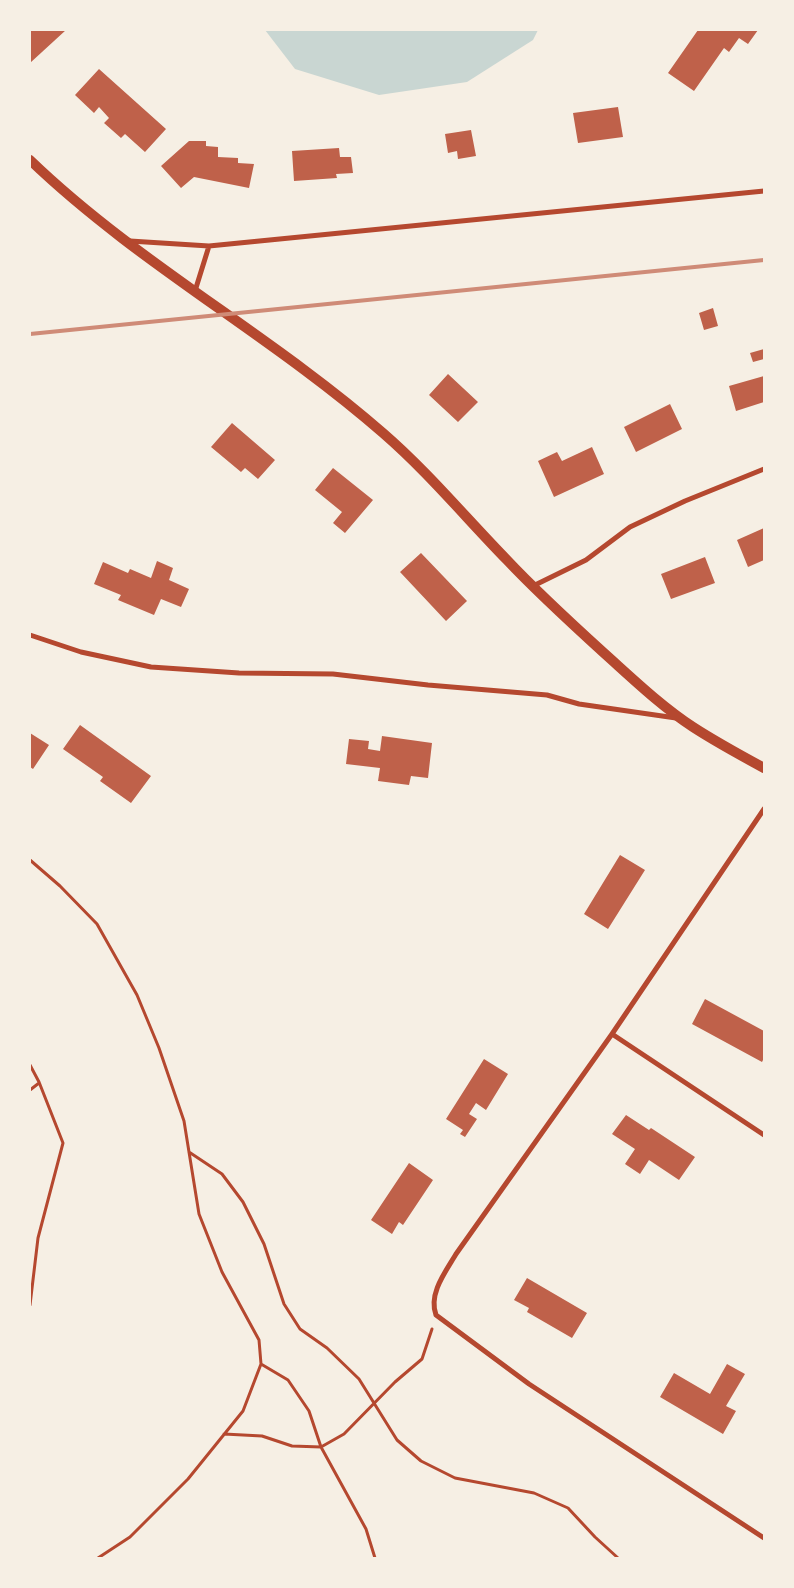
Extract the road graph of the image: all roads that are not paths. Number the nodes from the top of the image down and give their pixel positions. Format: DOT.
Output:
graph roads {
  1 [pos="30,160"];
  2 [pos="764,191"];
  3 [pos="124,241"];
  4 [pos="209,246"];
  5 [pos="195,291"];
  6 [pos="764,469"];
  7 [pos="533,586"];
  8 [pos="30,635"];
  9 [pos="682,719"];
  10 [pos="764,768"];
  11 [pos="764,809"];
  12 [pos="612,1034"];
  13 [pos="764,1135"];
  14 [pos="764,1538"];
  1 -- 3 [label="main road"];
  2 -- 4 [label="street"];
  3 -- 4 [label="street"];
  3 -- 5 [label="main road"];
  4 -- 5 [label="street"];
  5 -- 7 [label="main road"];
  6 -- 7 [label="street"];
  7 -- 9 [label="main road"];
  8 -- 9 [label="street"];
  9 -- 10 [label="main road"];
  11 -- 12 [label="street"];
  12 -- 13 [label="street"];
  12 -- 14 [label="street"];
}
